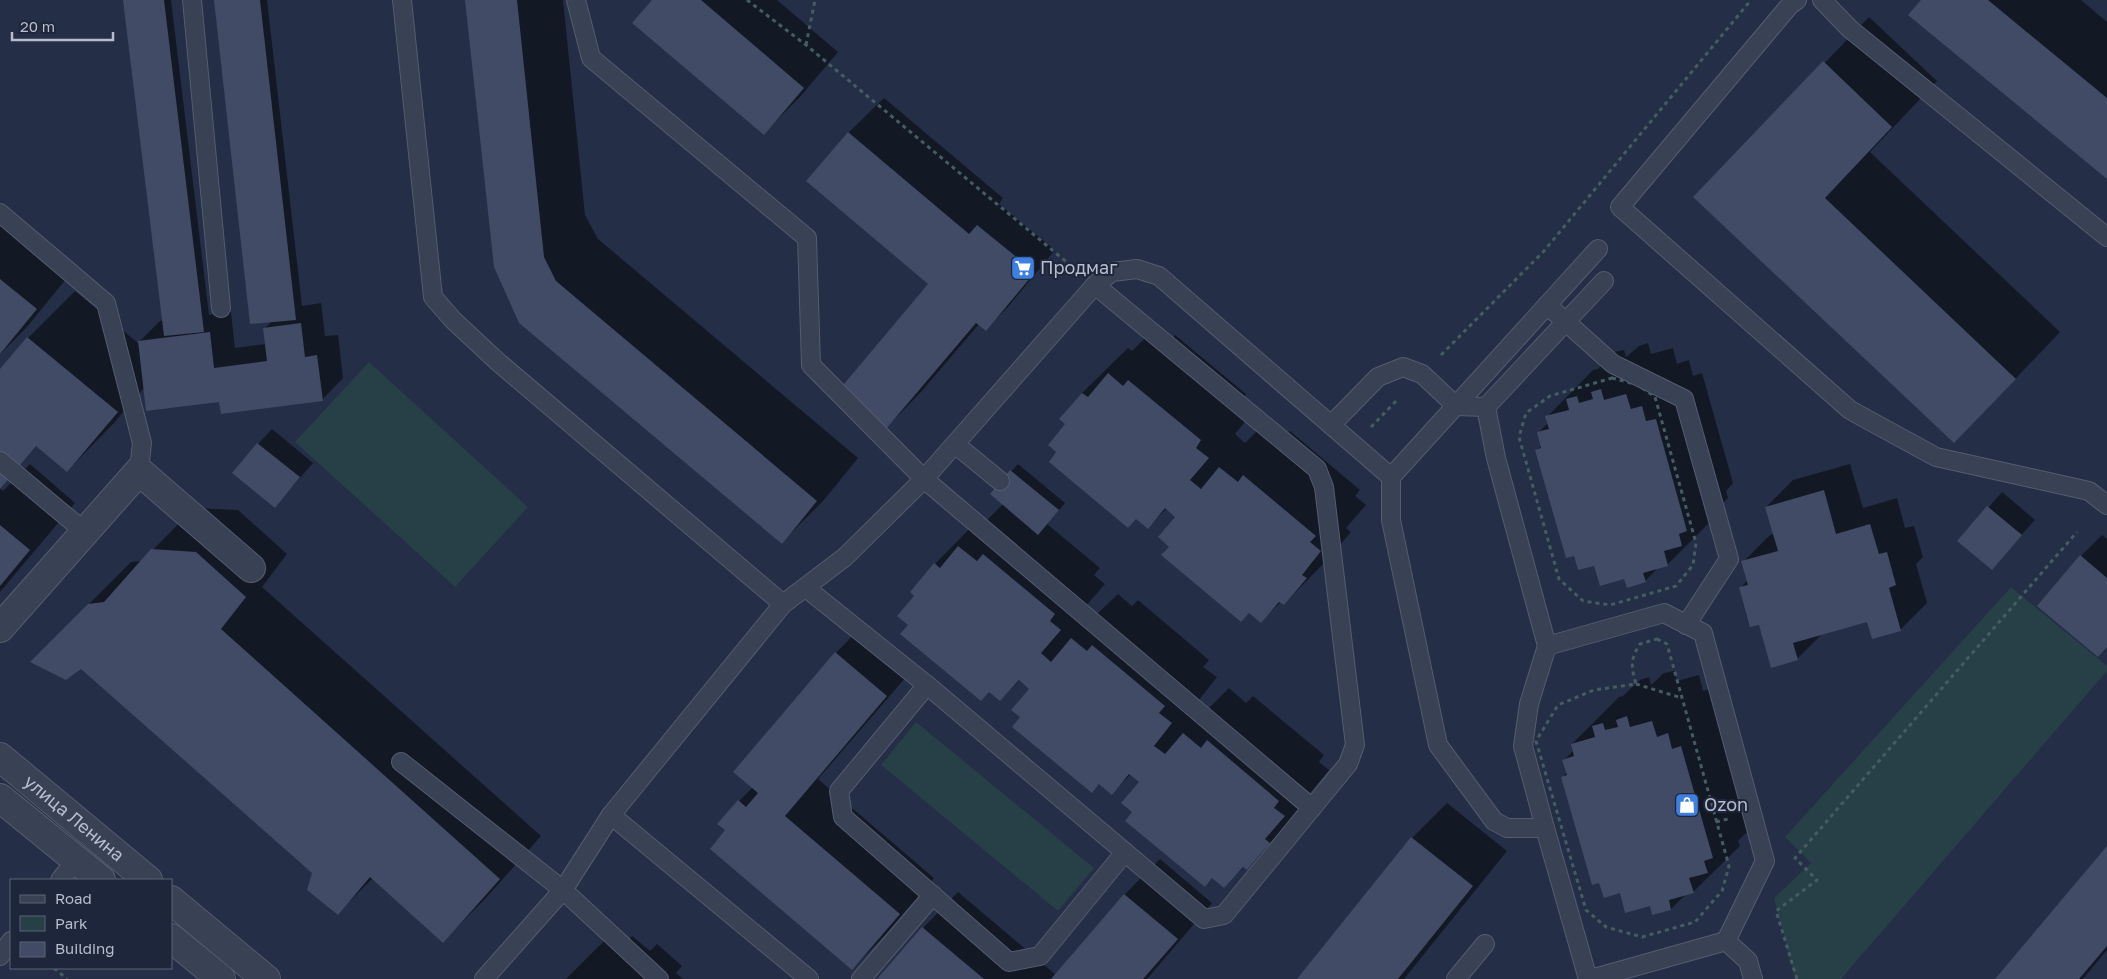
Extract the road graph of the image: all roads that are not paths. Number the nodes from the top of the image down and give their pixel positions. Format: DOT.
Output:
graph roads {
  1 [pos="192,0"];
  2 [pos="402,0"];
  3 [pos="576,0"];
  4 [pos="1797,0"];
  5 [pos="1822,0"];
  6 [pos="0,214"];
  7 [pos="2107,237"];
  8 [pos="1598,249"];
  9 [pos="1604,281"];
  10 [pos="1095,285"];
  11 [pos="1547,305"];
  12 [pos="221,308"];
  13 [pos="1566,322"];
  14 [pos="1456,406"];
  15 [pos="1486,406"];
  16 [pos="1331,424"];
  17 [pos="955,444"];
  18 [pos="0,461"];
  19 [pos="139,471"];
  20 [pos="1391,478"];
  21 [pos="924,479"];
  22 [pos="1000,481"];
  23 [pos="2107,505"];
  24 [pos="85,532"];
  25 [pos="251,568"];
  26 [pos="806,588"];
  27 [pos="783,604"];
  28 [pos="1686,624"];
  29 [pos="0,628"];
  30 [pos="1547,646"];
  31 [pos="927,685"];
  32 [pos="0,757"];
  33 [pos="401,762"];
  34 [pos="0,798"];
  35 [pos="1312,808"];
  36 [pos="611,815"];
  37 [pos="1545,828"];
  38 [pos="1125,852"];
  39 [pos="68,870"];
  40 [pos="98,879"];
  41 [pos="147,879"];
  42 [pos="563,890"];
  43 [pos="933,896"];
  44 [pos="172,901"];
  45 [pos="172,939"];
  46 [pos="1726,941"];
  47 [pos="10,942"];
  48 [pos="1485,944"];
  49 [pos="0,956"];
  50 [pos="221,979"];
  51 [pos="266,979"];
  52 [pos="484,979"];
  53 [pos="659,979"];
  54 [pos="809,979"];
  55 [pos="861,979"];
  56 [pos="1456,979"];
  57 [pos="1589,979"];
  58 [pos="1753,979"];
  1 -- 12 [label="lane"];
  2 -- 27 [label="lane"];
  3 -- 21 [label="lane"];
  4 -- 23 [label="lane"];
  5 -- 7 [label="lane"];
  6 -- 19 [label="lane"];
  8 -- 11 [label="lane"];
  9 -- 13 [label="lane"];
  10 -- 16 [label="lane"];
  10 -- 17 [label="lane"];
  10 -- 35 [label="lane"];
  11 -- 13 [label="lane"];
  11 -- 14 [label="lane"];
  13 -- 15 [label="lane"];
  13 -- 28 [label="lane"];
  14 -- 15 [label="lane"];
  14 -- 16 [label="lane"];
  14 -- 20 [label="lane"];
  15 -- 30 [label="lane"];
  16 -- 20 [label="lane"];
  17 -- 21 [label="lane"];
  17 -- 22 [label="lane"];
  18 -- 24 [label="lane"];
  19 -- 24 [label="street"];
  19 -- 25 [label="street"];
  20 -- 37 [label="lane"];
  21 -- 26 [label="lane"];
  21 -- 35 [label="lane"];
  24 -- 29 [label="street"];
  26 -- 27 [label="lane"];
  26 -- 31 [label="lane"];
  27 -- 36 [label="lane"];
  28 -- 30 [label="lane"];
  28 -- 46 [label="lane"];
  30 -- 37 [label="lane"];
  31 -- 38 [label="lane"];
  31 -- 43 [label="lane"];
  32 -- 41 [label="street, улица Ленина"];
  33 -- 42 [label="lane"];
  34 -- 39 [label="street"];
  35 -- 38 [label="lane"];
  36 -- 42 [label="lane"];
  36 -- 54 [label="lane"];
  37 -- 57 [label="lane"];
  38 -- 43 [label="lane"];
  39 -- 40 [label="street"];
  42 -- 52 [label="lane"];
  42 -- 53 [label="lane"];
  43 -- 55 [label="lane"];
  44 -- 51 [label="street"];
  45 -- 50 [label="street"];
  46 -- 57 [label="lane"];
  46 -- 58 [label="lane"];
  47 -- 49 [label="lane"];
  48 -- 56 [label="lane"];
}
